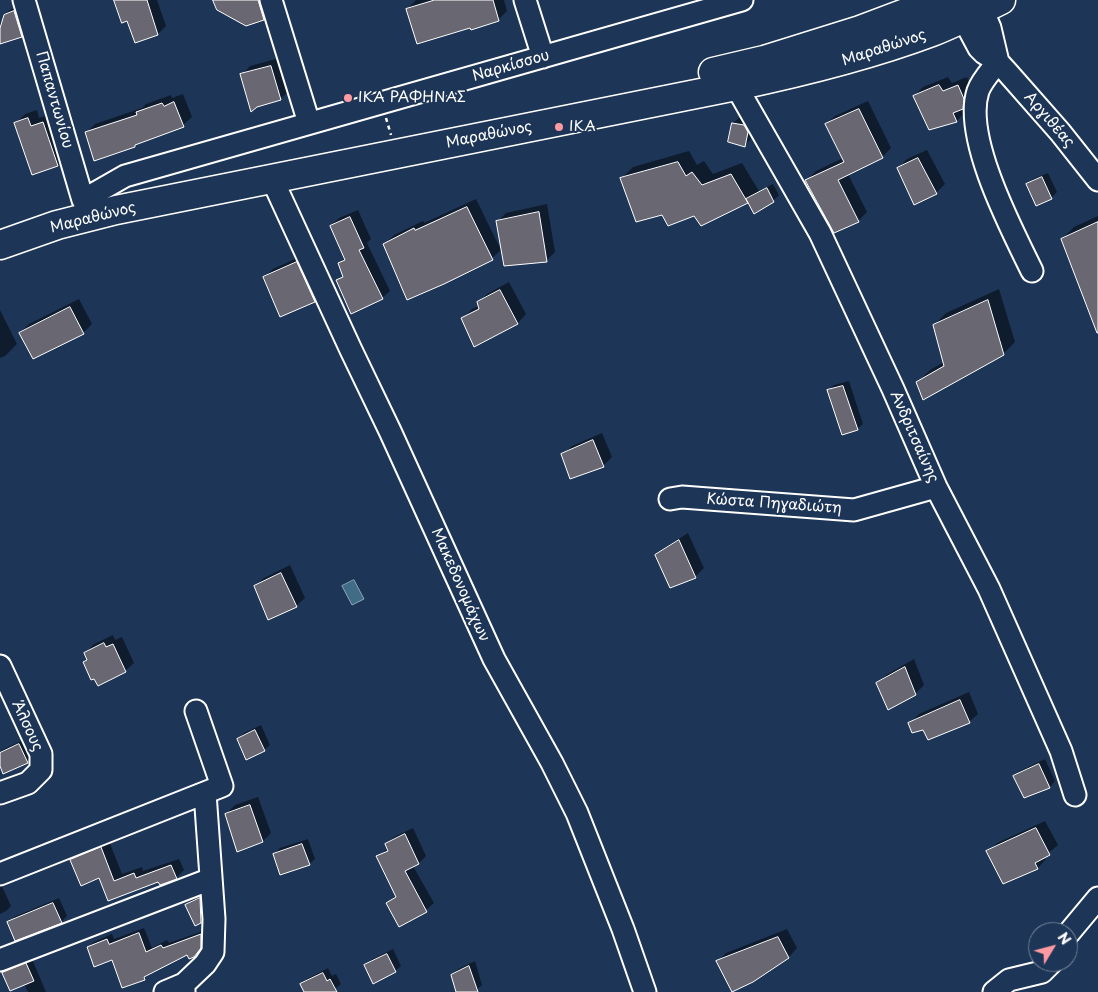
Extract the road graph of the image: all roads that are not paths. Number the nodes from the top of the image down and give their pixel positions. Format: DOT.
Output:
graph roads {
  1 [pos="24,0"];
  2 [pos="271,0"];
  3 [pos="525,0"];
  4 [pos="742,0"];
  5 [pos="940,0"];
  6 [pos="976,5"];
  7 [pos="543,56"];
  8 [pos="998,62"];
  9 [pos="736,86"];
  10 [pos="309,123"];
  11 [pos="272,179"];
  12 [pos="1098,180"];
  13 [pos="83,200"];
  14 [pos="0,226"];
  15 [pos="0,245"];
  16 [pos="1032,271"];
  17 [pos="936,487"];
  18 [pos="670,499"];
  19 [pos="0,666"];
  20 [pos="196,711"];
  21 [pos="0,793"];
  22 [pos="205,793"];
  23 [pos="1075,795"];
  24 [pos="0,874"];
  25 [pos="211,879"];
  26 [pos="1098,898"];
  27 [pos="1078,922"];
  28 [pos="0,960"];
  29 [pos="1042,972"];
  30 [pos="178,990"];
  31 [pos="645,992"];
  32 [pos="994,992"];
  1 -- 13 [label="street, Παπαντωνίου"];
  2 -- 10 [label="street"];
  3 -- 7 [label="street"];
  4 -- 7 [label="street, Ναρκίσσου"];
  5 -- 13 [label="main road, Μαραθώνος"];
  6 -- 8 [label="street, Αργιθέας"];
  6 -- 9 [label="main road, Μαραθώνος"];
  7 -- 10 [label="street, Ναρκίσσου"];
  8 -- 12 [label="street, Αργιθέας"];
  8 -- 16 [label="street"];
  9 -- 11 [label="main road, Μαραθώνος"];
  9 -- 17 [label="street, Ανδριτσαίνης"];
  10 -- 13 [label="street, Ναρκίσσου"];
  11 -- 15 [label="main road, Μαραθώνος"];
  11 -- 31 [label="street, Μακεδονομάχων"];
  13 -- 14 [label="main road, Μαραθώνος"];
  17 -- 18 [label="street, Κώστα Πηγαδιώτη"];
  17 -- 23 [label="street, Ανδριτσαίνης"];
  19 -- 21 [label="street, Άλσους"];
  20 -- 22 [label="street"];
  22 -- 24 [label="street"];
  22 -- 25 [label="street"];
  25 -- 28 [label="street"];
  25 -- 30 [label="street"];
  26 -- 27 [label="street"];
  29 -- 32 [label="street"];
}
